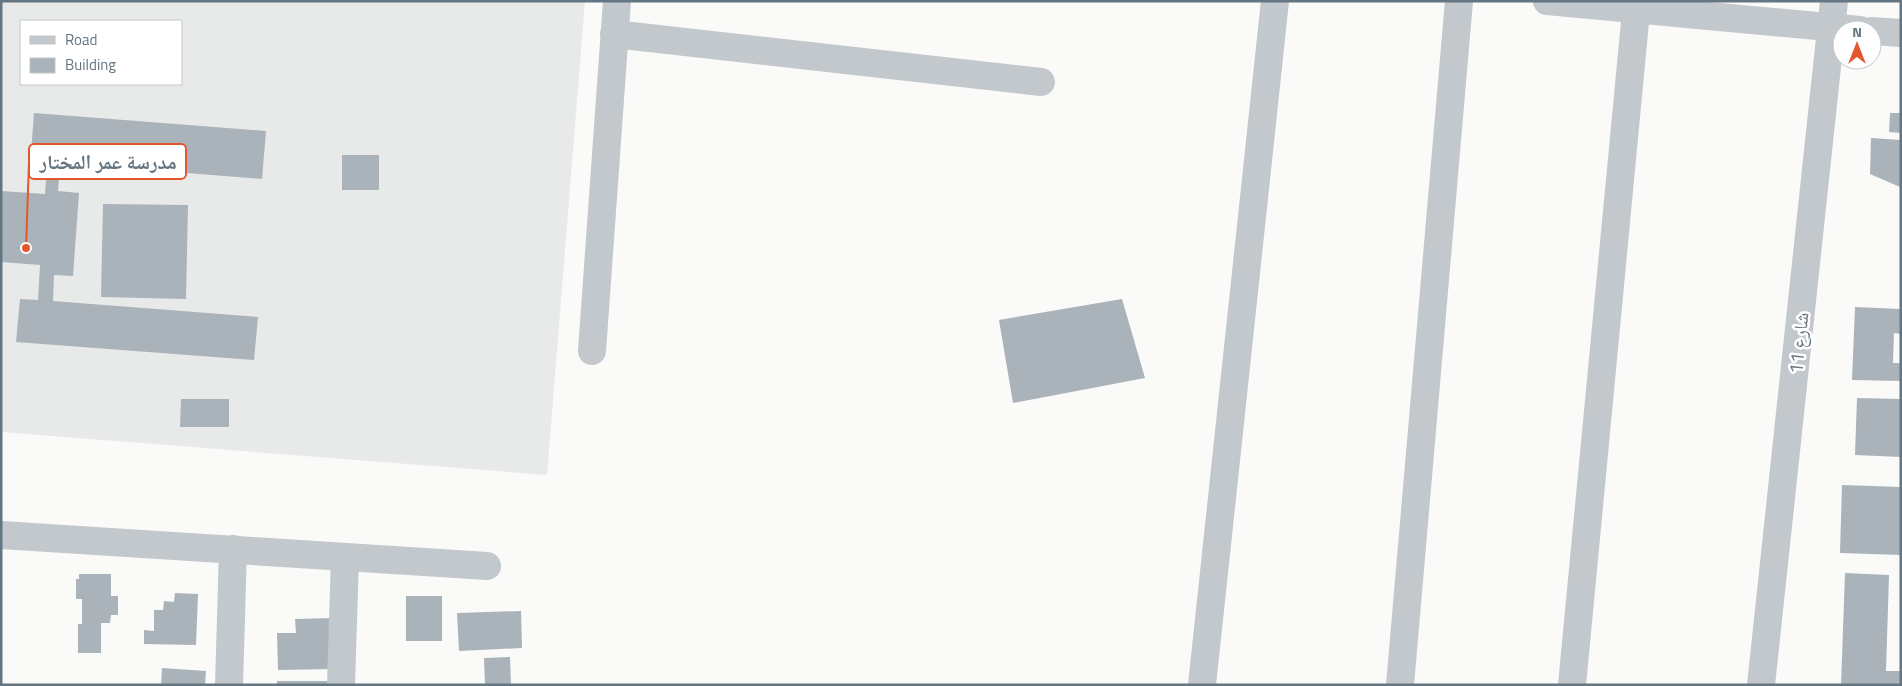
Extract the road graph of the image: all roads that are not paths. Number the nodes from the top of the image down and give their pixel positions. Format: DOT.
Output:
graph roads {
  1 [pos="616,1"];
  2 [pos="1275,1"];
  3 [pos="1459,1"];
  4 [pos="1547,1"];
  5 [pos="1834,1"];
  6 [pos="1636,6"];
  7 [pos="1831,28"];
  8 [pos="1882,32"];
  9 [pos="1901,33"];
  10 [pos="614,34"];
  11 [pos="1041,82"];
  12 [pos="592,351"];
  13 [pos="1,535"];
  14 [pos="233,549"];
  15 [pos="345,557"];
  16 [pos="487,566"];
  17 [pos="229,685"];
  18 [pos="341,685"];
  19 [pos="1202,685"];
  20 [pos="1400,685"];
  21 [pos="1572,685"];
  22 [pos="1761,685"];
  1 -- 10 [label="street"];
  2 -- 19 [label="street"];
  3 -- 20 [label="street"];
  4 -- 6 [label="street"];
  5 -- 7 [label="street, شارع 11"];
  6 -- 7 [label="street"];
  6 -- 21 [label="street"];
  7 -- 22 [label="street, شارع 11"];
  8 -- 9 [label="street"];
  10 -- 11 [label="street"];
  10 -- 12 [label="street"];
  13 -- 14 [label="street"];
  14 -- 15 [label="street"];
  14 -- 17 [label="street"];
  15 -- 16 [label="street"];
  15 -- 18 [label="street"];
}
